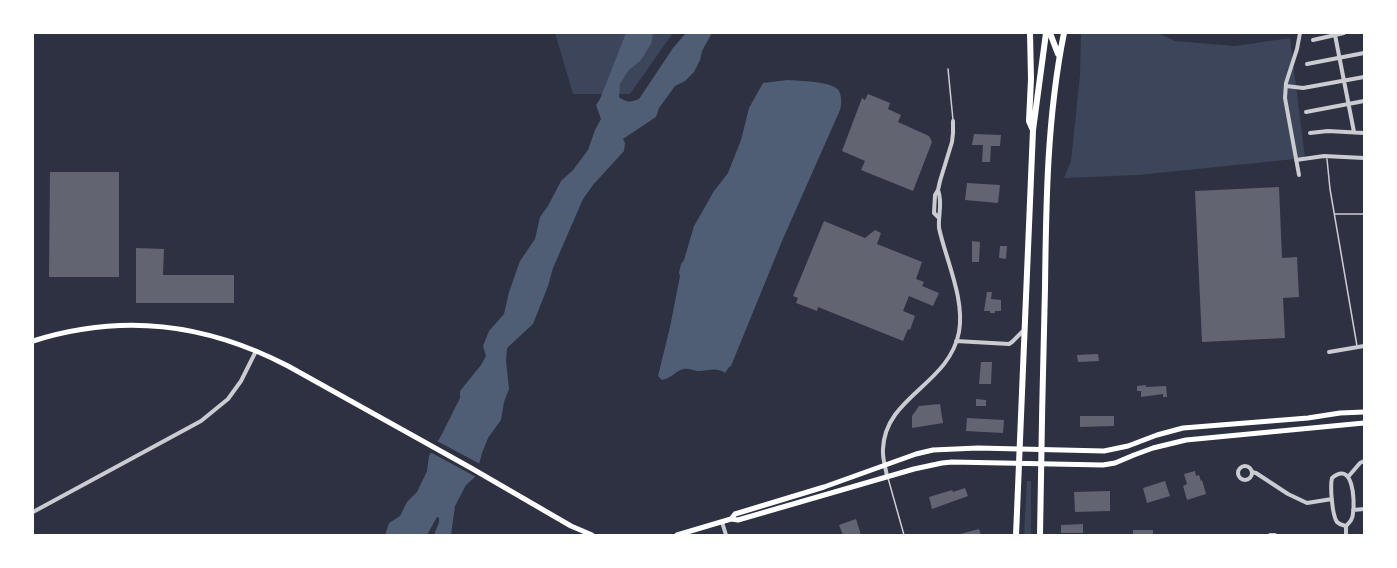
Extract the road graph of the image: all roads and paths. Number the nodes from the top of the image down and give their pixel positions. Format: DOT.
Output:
graph roads {
  1 [pos="1030,33"];
  2 [pos="1048,33"];
  3 [pos="1064,33"];
  4 [pos="1300,33"];
  5 [pos="1344,33"];
  6 [pos="1335,35"];
  7 [pos="1312,40"];
  8 [pos="1364,53"];
  9 [pos="1339,57"];
  10 [pos="1059,58"];
  11 [pos="1307,64"];
  12 [pos="948,69"];
  13 [pos="1364,76"];
  14 [pos="1344,80"];
  15 [pos="1286,86"];
  16 [pos="1364,101"];
  17 [pos="1348,104"];
  18 [pos="1306,112"];
  19 [pos="953,121"];
  20 [pos="1033,130"];
  21 [pos="1354,132"];
  22 [pos="1364,132"];
  23 [pos="1310,133"];
  24 [pos="1327,156"];
  25 [pos="1364,158"];
  26 [pos="1296,160"];
  27 [pos="1299,175"];
  28 [pos="1335,214"];
  29 [pos="1364,214"];
  30 [pos="1025,328"];
  31 [pos="33,341"];
  32 [pos="956,341"];
  33 [pos="1364,346"];
  34 [pos="1357,347"];
  35 [pos="256,351"];
  36 [pos="1329,352"];
  37 [pos="1364,412"];
  38 [pos="1364,423"];
  39 [pos="1021,450"];
  40 [pos="1042,450"];
  41 [pos="1364,461"];
  42 [pos="1020,464"];
  43 [pos="1041,464"];
  44 [pos="885,465"];
  45 [pos="1252,472"];
  46 [pos="887,477"];
  47 [pos="1348,477"];
  48 [pos="1332,499"];
  49 [pos="1364,509"];
  50 [pos="1353,510"];
  51 [pos="33,512"];
  52 [pos="731,519"];
  53 [pos="722,522"];
  54 [pos="1346,526"];
  55 [pos="592,535"];
  56 [pos="678,535"];
  57 [pos="726,535"];
  58 [pos="904,535"];
  59 [pos="1016,535"];
  60 [pos="1040,535"];
  61 [pos="1269,535"];
  62 [pos="1275,535"];
  63 [pos="1346,535"];
  1 -- 20 [label="main road"];
  2 -- 10 [label="main road"];
  2 -- 20 [label="main road"];
  3 -- 10 [label="main road"];
  4 -- 15 [label="street"];
  5 -- 6 [label="street"];
  6 -- 7 [label="street"];
  6 -- 9 [label="street"];
  8 -- 9 [label="street"];
  9 -- 11 [label="street"];
  9 -- 14 [label="street"];
  10 -- 40 [label="main road"];
  12 -- 19 [label="lane"];
  13 -- 14 [label="street"];
  14 -- 15 [label="street"];
  14 -- 17 [label="street"];
  15 -- 26 [label="street"];
  16 -- 17 [label="street"];
  17 -- 18 [label="street"];
  17 -- 21 [label="street"];
  19 -- 32 [label="street"];
  20 -- 30 [label="main road"];
  21 -- 22 [label="street"];
  21 -- 23 [label="street"];
  24 -- 25 [label="street"];
  24 -- 26 [label="street"];
  24 -- 28 [label="lane"];
  26 -- 27 [label="street"];
  28 -- 29 [label="lane"];
  28 -- 34 [label="lane"];
  30 -- 32 [label="street"];
  30 -- 39 [label="main road"];
  31 -- 35 [label="main road"];
  32 -- 44 [label="street"];
  33 -- 34 [label="street"];
  34 -- 36 [label="street"];
  35 -- 51 [label="street"];
  35 -- 55 [label="main road"];
  37 -- 40 [label="main road"];
  38 -- 43 [label="main road"];
  39 -- 40 [label="main road"];
  39 -- 42 [label="main road"];
  39 -- 44 [label="main road"];
  40 -- 43 [label="main road"];
  41 -- 47 [label="street"];
  42 -- 43 [label="main road"];
  42 -- 46 [label="main road"];
  42 -- 59 [label="main road"];
  43 -- 60 [label="main road"];
  44 -- 46 [label="street"];
  44 -- 52 [label="main road"];
  45 -- 48 [label="street"];
  46 -- 52 [label="main road"];
  46 -- 58 [label="lane"];
  47 -- 48 [label="street"];
  47 -- 50 [label="street"];
  48 -- 54 [label="street"];
  49 -- 50 [label="street"];
  50 -- 54 [label="street"];
  52 -- 53 [label="main road"];
  53 -- 56 [label="main road"];
  53 -- 57 [label="street"];
  54 -- 63 [label="street"];
  61 -- 62 [label="street"];
}
